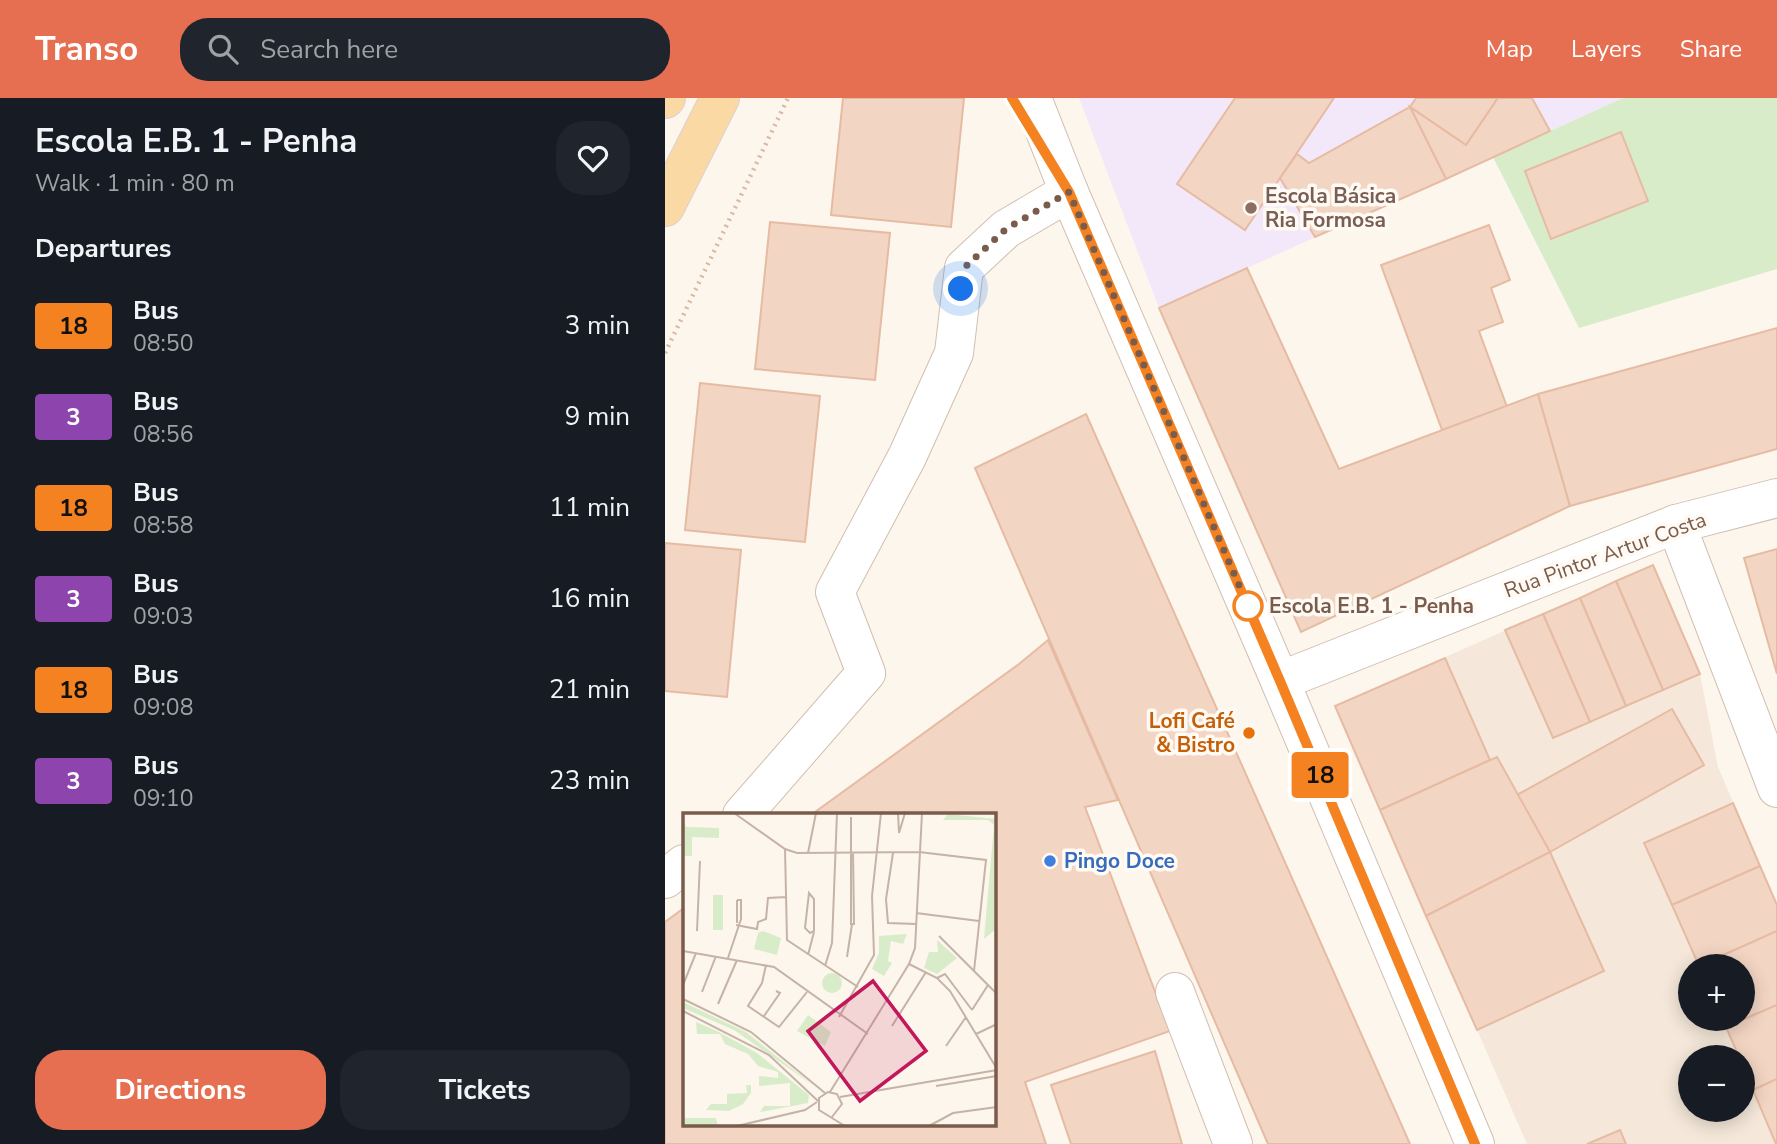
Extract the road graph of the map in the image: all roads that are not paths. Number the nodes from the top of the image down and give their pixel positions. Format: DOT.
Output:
graph roads {
  1 [pos="720,98"];
  2 [pos="1012,98"];
  3 [pos="1033,98"];
  4 [pos="1069,192"];
  5 [pos="665,207"];
  6 [pos="1777,498"];
  7 [pos="1676,524"];
  8 [pos="1280,681"];
  9 [pos="1777,788"];
  10 [pos="744,813"];
  11 [pos="683,865"];
  12 [pos="665,878"];
  13 [pos="1175,992"];
  14 [pos="1233,1144"];
  15 [pos="1475,1144"];
  1 -- 5 [label="main road"];
  2 -- 4 [label="street"];
  3 -- 4 [label="street"];
  4 -- 8 [label="street"];
  4 -- 10 [label="street"];
  6 -- 7 [label="street, Rua Pintor Artur Costa"];
  7 -- 8 [label="street, Rua Pintor Artur Costa"];
  7 -- 9 [label="street"];
  8 -- 15 [label="street"];
  11 -- 12 [label="street"];
  13 -- 14 [label="street"];
}
